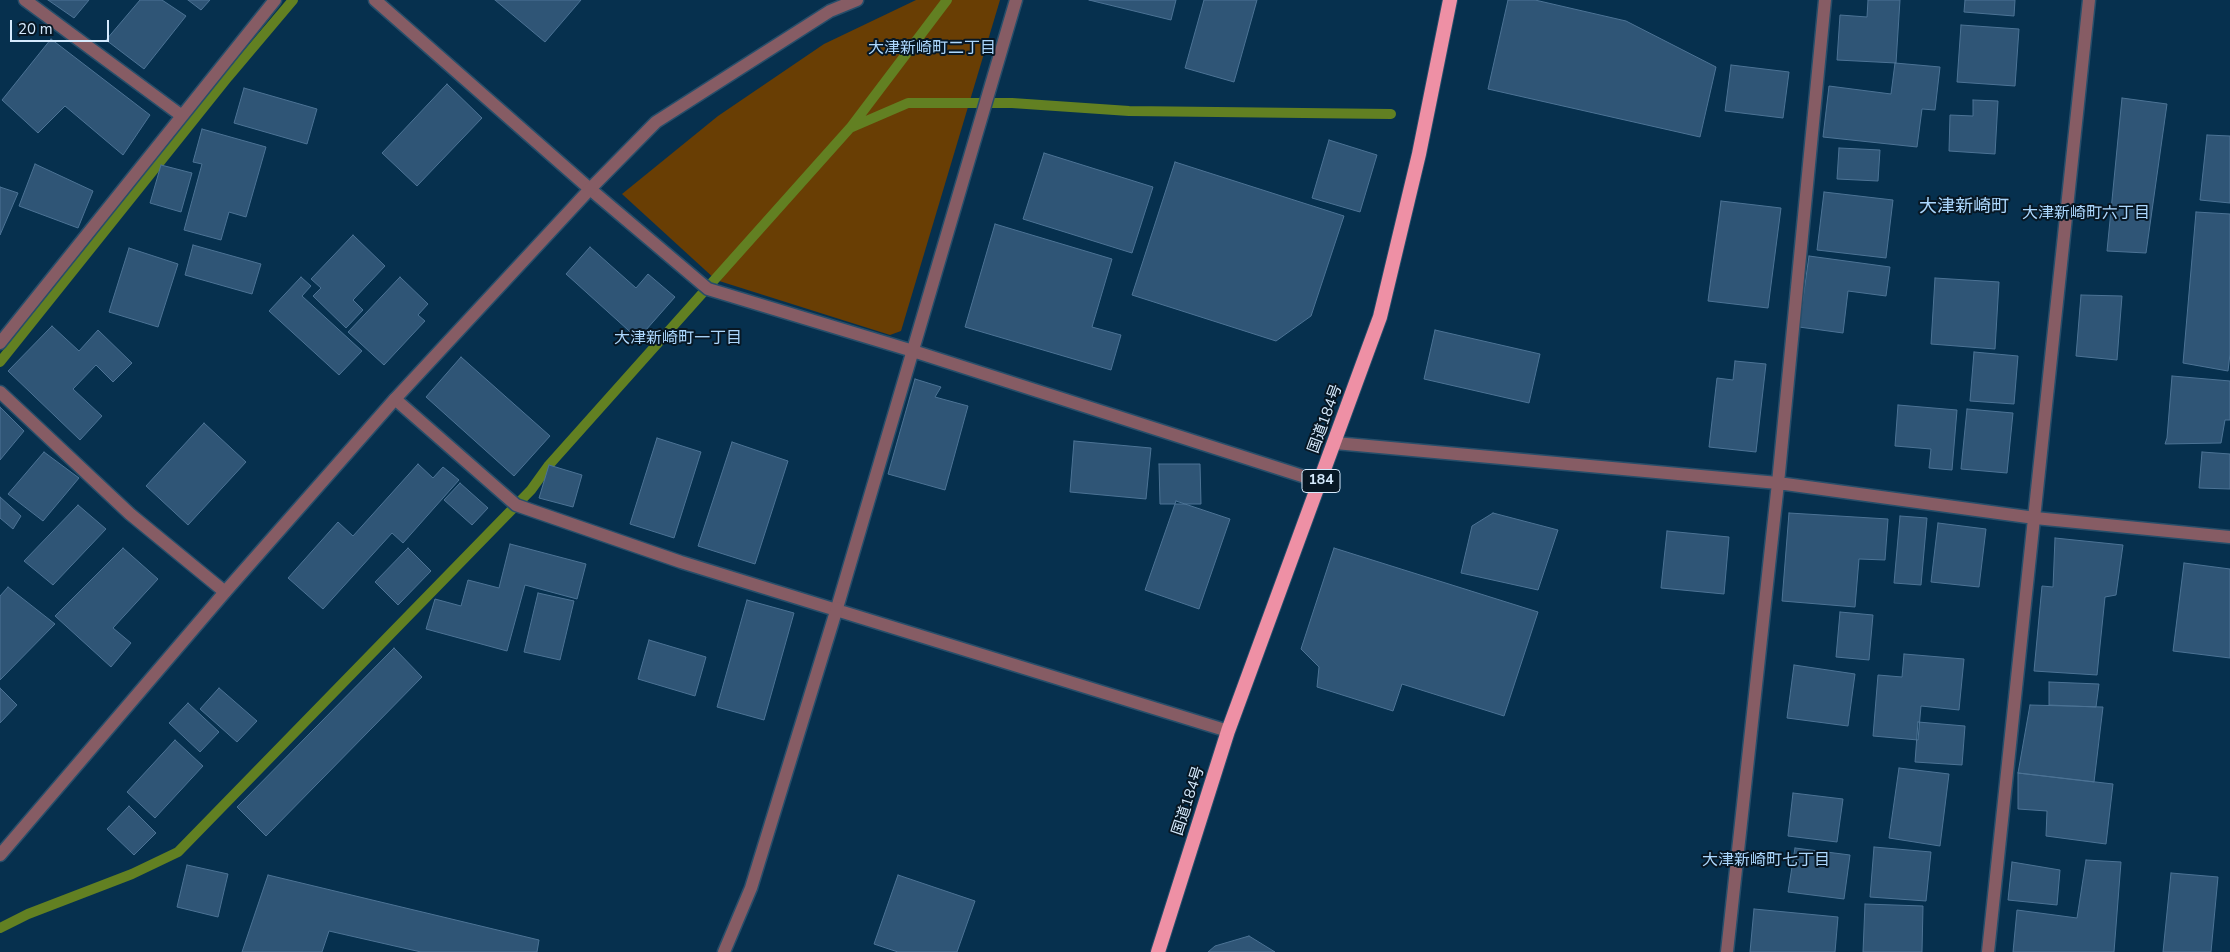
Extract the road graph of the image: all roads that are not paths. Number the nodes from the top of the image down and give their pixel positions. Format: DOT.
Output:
graph roads {
  1 [pos="24,0"];
  2 [pos="276,0"];
  3 [pos="375,0"];
  4 [pos="857,0"];
  5 [pos="1016,0"];
  6 [pos="1450,0"];
  7 [pos="1825,0"];
  8 [pos="2089,0"];
  9 [pos="182,116"];
  10 [pos="590,189"];
  11 [pos="0,343"];
  12 [pos="913,351"];
  13 [pos="0,392"];
  14 [pos="395,399"];
  15 [pos="1335,443"];
  16 [pos="1321,482"];
  17 [pos="1778,483"];
  18 [pos="2035,518"];
  19 [pos="2230,537"];
  20 [pos="225,592"];
  21 [pos="837,608"];
  22 [pos="1228,731"];
  23 [pos="0,855"];
  24 [pos="724,952"];
  25 [pos="1158,952"];
  26 [pos="1727,952"];
  27 [pos="1988,952"];
  1 -- 9 [label="street"];
  2 -- 9 [label="street"];
  3 -- 10 [label="street"];
  4 -- 10 [label="street"];
  5 -- 12 [label="street"];
  6 -- 15 [label="highway, 国道184号 / 184"];
  7 -- 17 [label="street"];
  8 -- 18 [label="street"];
  9 -- 11 [label="street"];
  10 -- 12 [label="street"];
  10 -- 14 [label="street"];
  12 -- 16 [label="street"];
  12 -- 21 [label="street"];
  13 -- 20 [label="street"];
  14 -- 20 [label="street"];
  14 -- 21 [label="street"];
  15 -- 16 [label="highway, 国道184号 / 184"];
  15 -- 17 [label="street"];
  16 -- 22 [label="highway, 国道184号 / 184"];
  17 -- 18 [label="street"];
  17 -- 26 [label="street"];
  18 -- 19 [label="street"];
  18 -- 27 [label="street"];
  20 -- 23 [label="street"];
  21 -- 22 [label="street"];
  21 -- 24 [label="street"];
  22 -- 25 [label="highway, 国道184号 / 184"];
}
